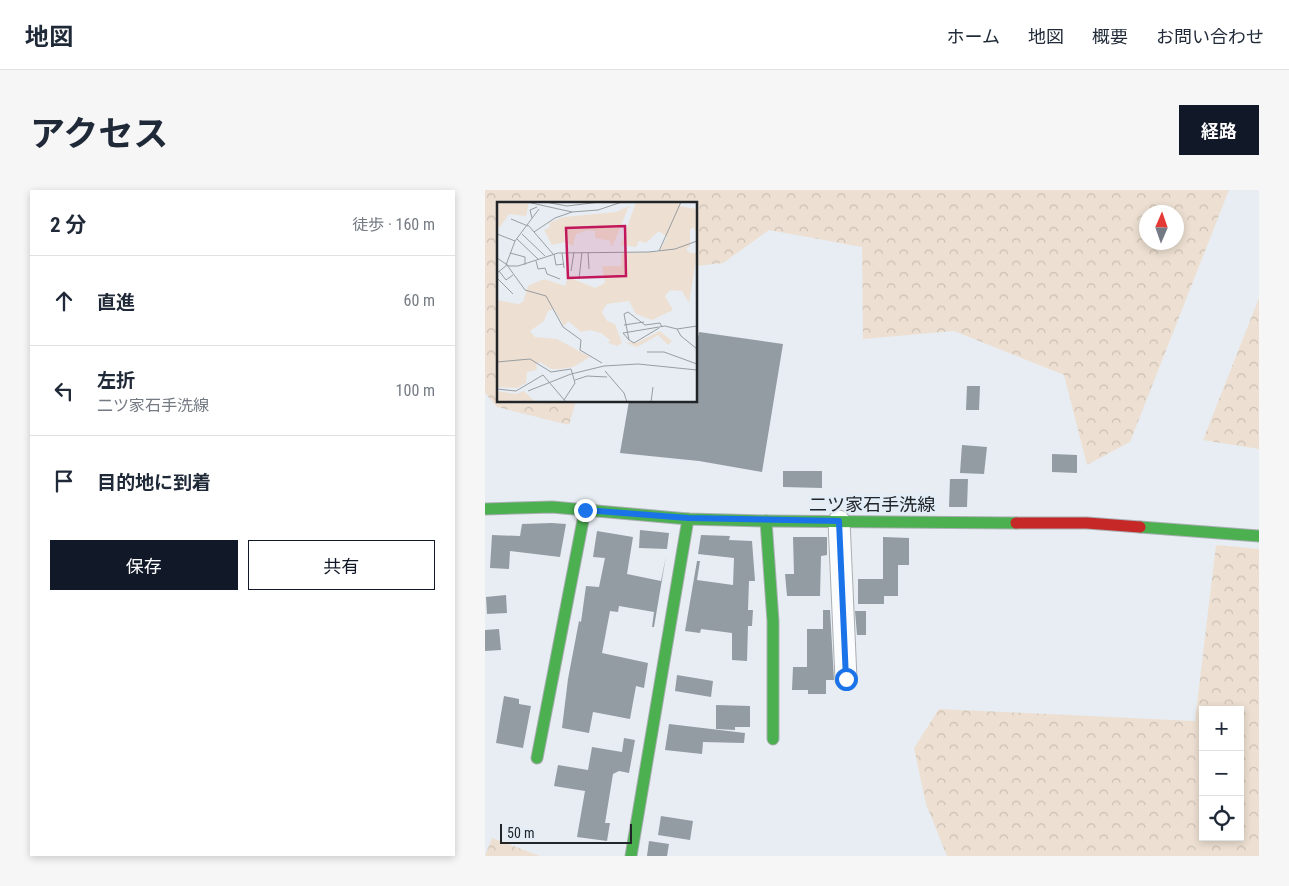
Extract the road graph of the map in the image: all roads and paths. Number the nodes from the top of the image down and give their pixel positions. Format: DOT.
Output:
graph roads {
  1 [pos="485,510"];
  2 [pos="585,510"];
  3 [pos="688,518"];
  4 [pos="765,521"];
  5 [pos="839,521"];
  6 [pos="1259,536"];
  7 [pos="846,679"];
  8 [pos="773,739"];
  9 [pos="537,758"];
  10 [pos="631,856"];
  1 -- 2 [label="street, 二ツ家石手洗線"];
  2 -- 3 [label="street, 二ツ家石手洗線"];
  2 -- 9 [label="street"];
  3 -- 4 [label="street, 二ツ家石手洗線"];
  3 -- 10 [label="street"];
  4 -- 5 [label="street, 二ツ家石手洗線"];
  4 -- 8 [label="street"];
  5 -- 6 [label="street, 二ツ家石手洗線"];
  5 -- 7 [label="street"];
}
